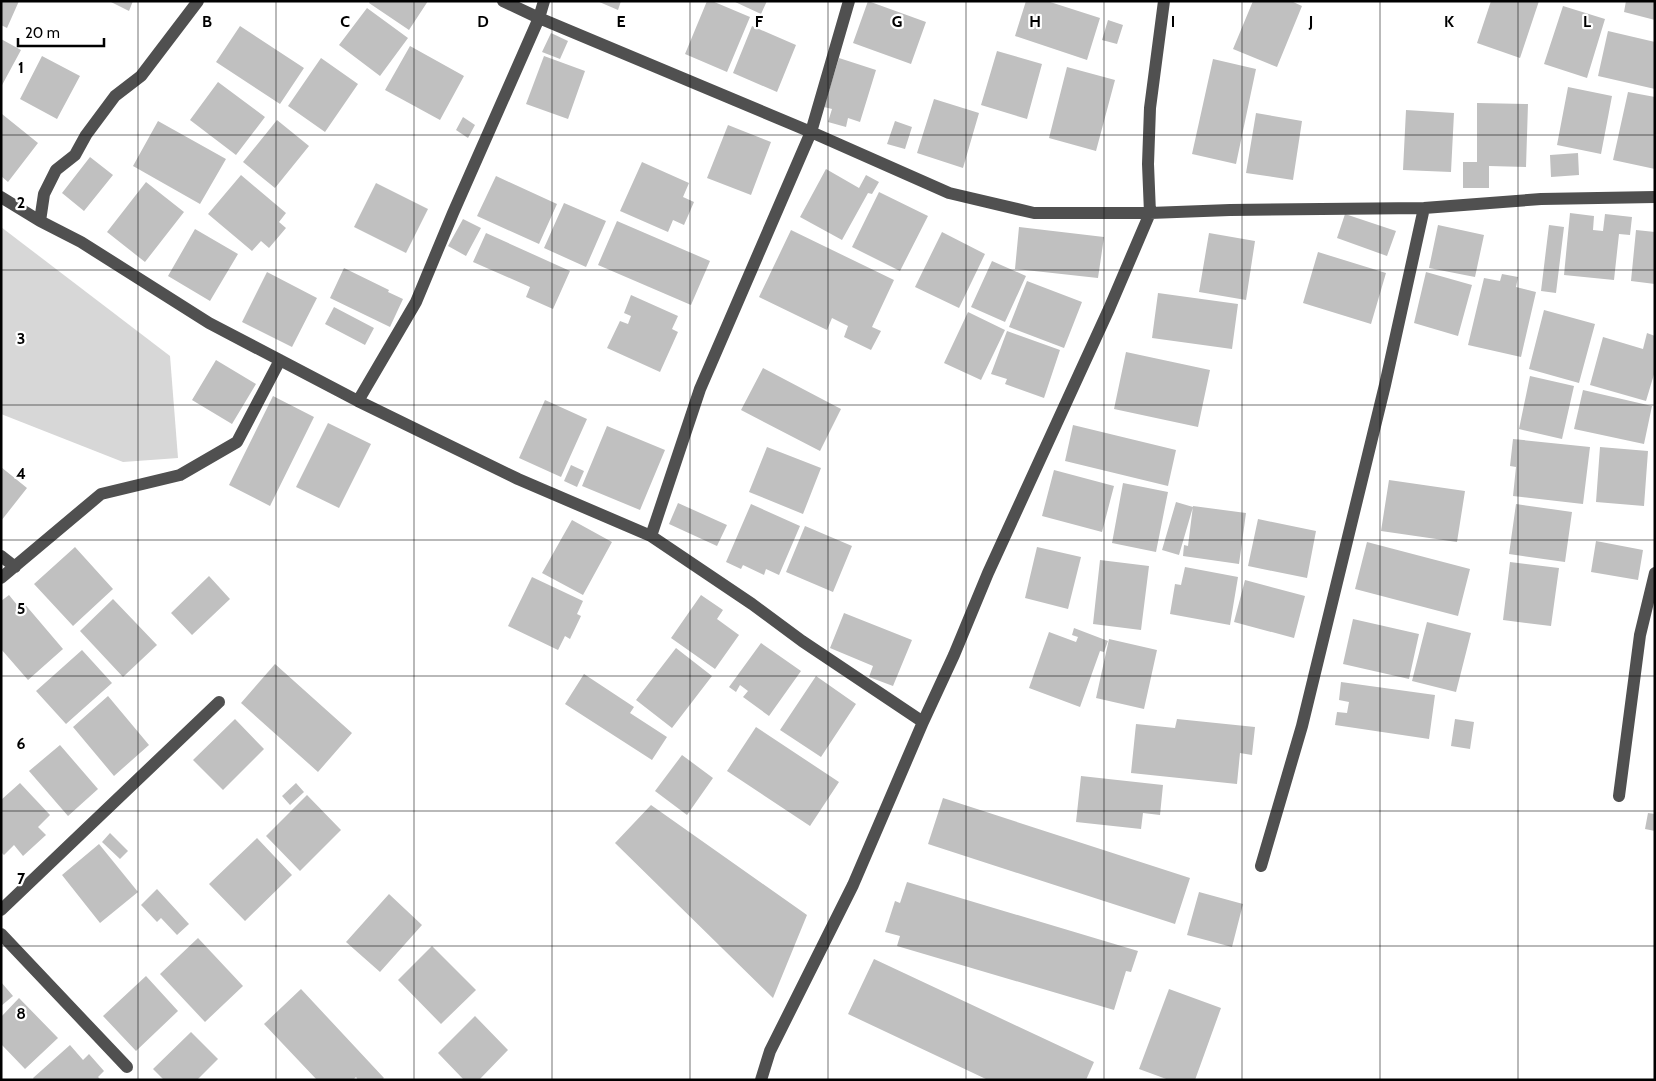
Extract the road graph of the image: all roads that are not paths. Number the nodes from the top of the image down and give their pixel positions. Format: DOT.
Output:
graph roads {
  1 [pos="198,1"];
  2 [pos="503,1"];
  3 [pos="544,1"];
  4 [pos="849,1"];
  5 [pos="1164,1"];
  6 [pos="538,18"];
  7 [pos="811,132"];
  8 [pos="1,196"];
  9 [pos="1655,197"];
  10 [pos="1424,208"];
  11 [pos="1150,213"];
  12 [pos="40,221"];
  13 [pos="280,360"];
  14 [pos="358,401"];
  15 [pos="651,536"];
  16 [pos="1,556"];
  17 [pos="15,567"];
  18 [pos="1655,573"];
  19 [pos="1,578"];
  20 [pos="218,702"];
  21 [pos="923,722"];
  22 [pos="1619,796"];
  23 [pos="1261,866"];
  24 [pos="1,910"];
  25 [pos="1,934"];
  26 [pos="127,1067"];
  27 [pos="761,1080"];
  1 -- 12 [label="street"];
  2 -- 6 [label="street"];
  3 -- 6 [label="street"];
  4 -- 7 [label="street"];
  5 -- 11 [label="street"];
  6 -- 7 [label="street"];
  6 -- 14 [label="street"];
  7 -- 11 [label="street"];
  7 -- 15 [label="street"];
  8 -- 12 [label="street"];
  9 -- 10 [label="street"];
  10 -- 11 [label="street"];
  10 -- 23 [label="street"];
  11 -- 21 [label="street"];
  12 -- 13 [label="street"];
  13 -- 14 [label="street"];
  13 -- 17 [label="street"];
  14 -- 15 [label="street"];
  15 -- 21 [label="street"];
  16 -- 17 [label="street"];
  17 -- 19 [label="street"];
  18 -- 22 [label="street"];
  20 -- 24 [label="street"];
  21 -- 27 [label="street"];
  25 -- 26 [label="street"];
}
